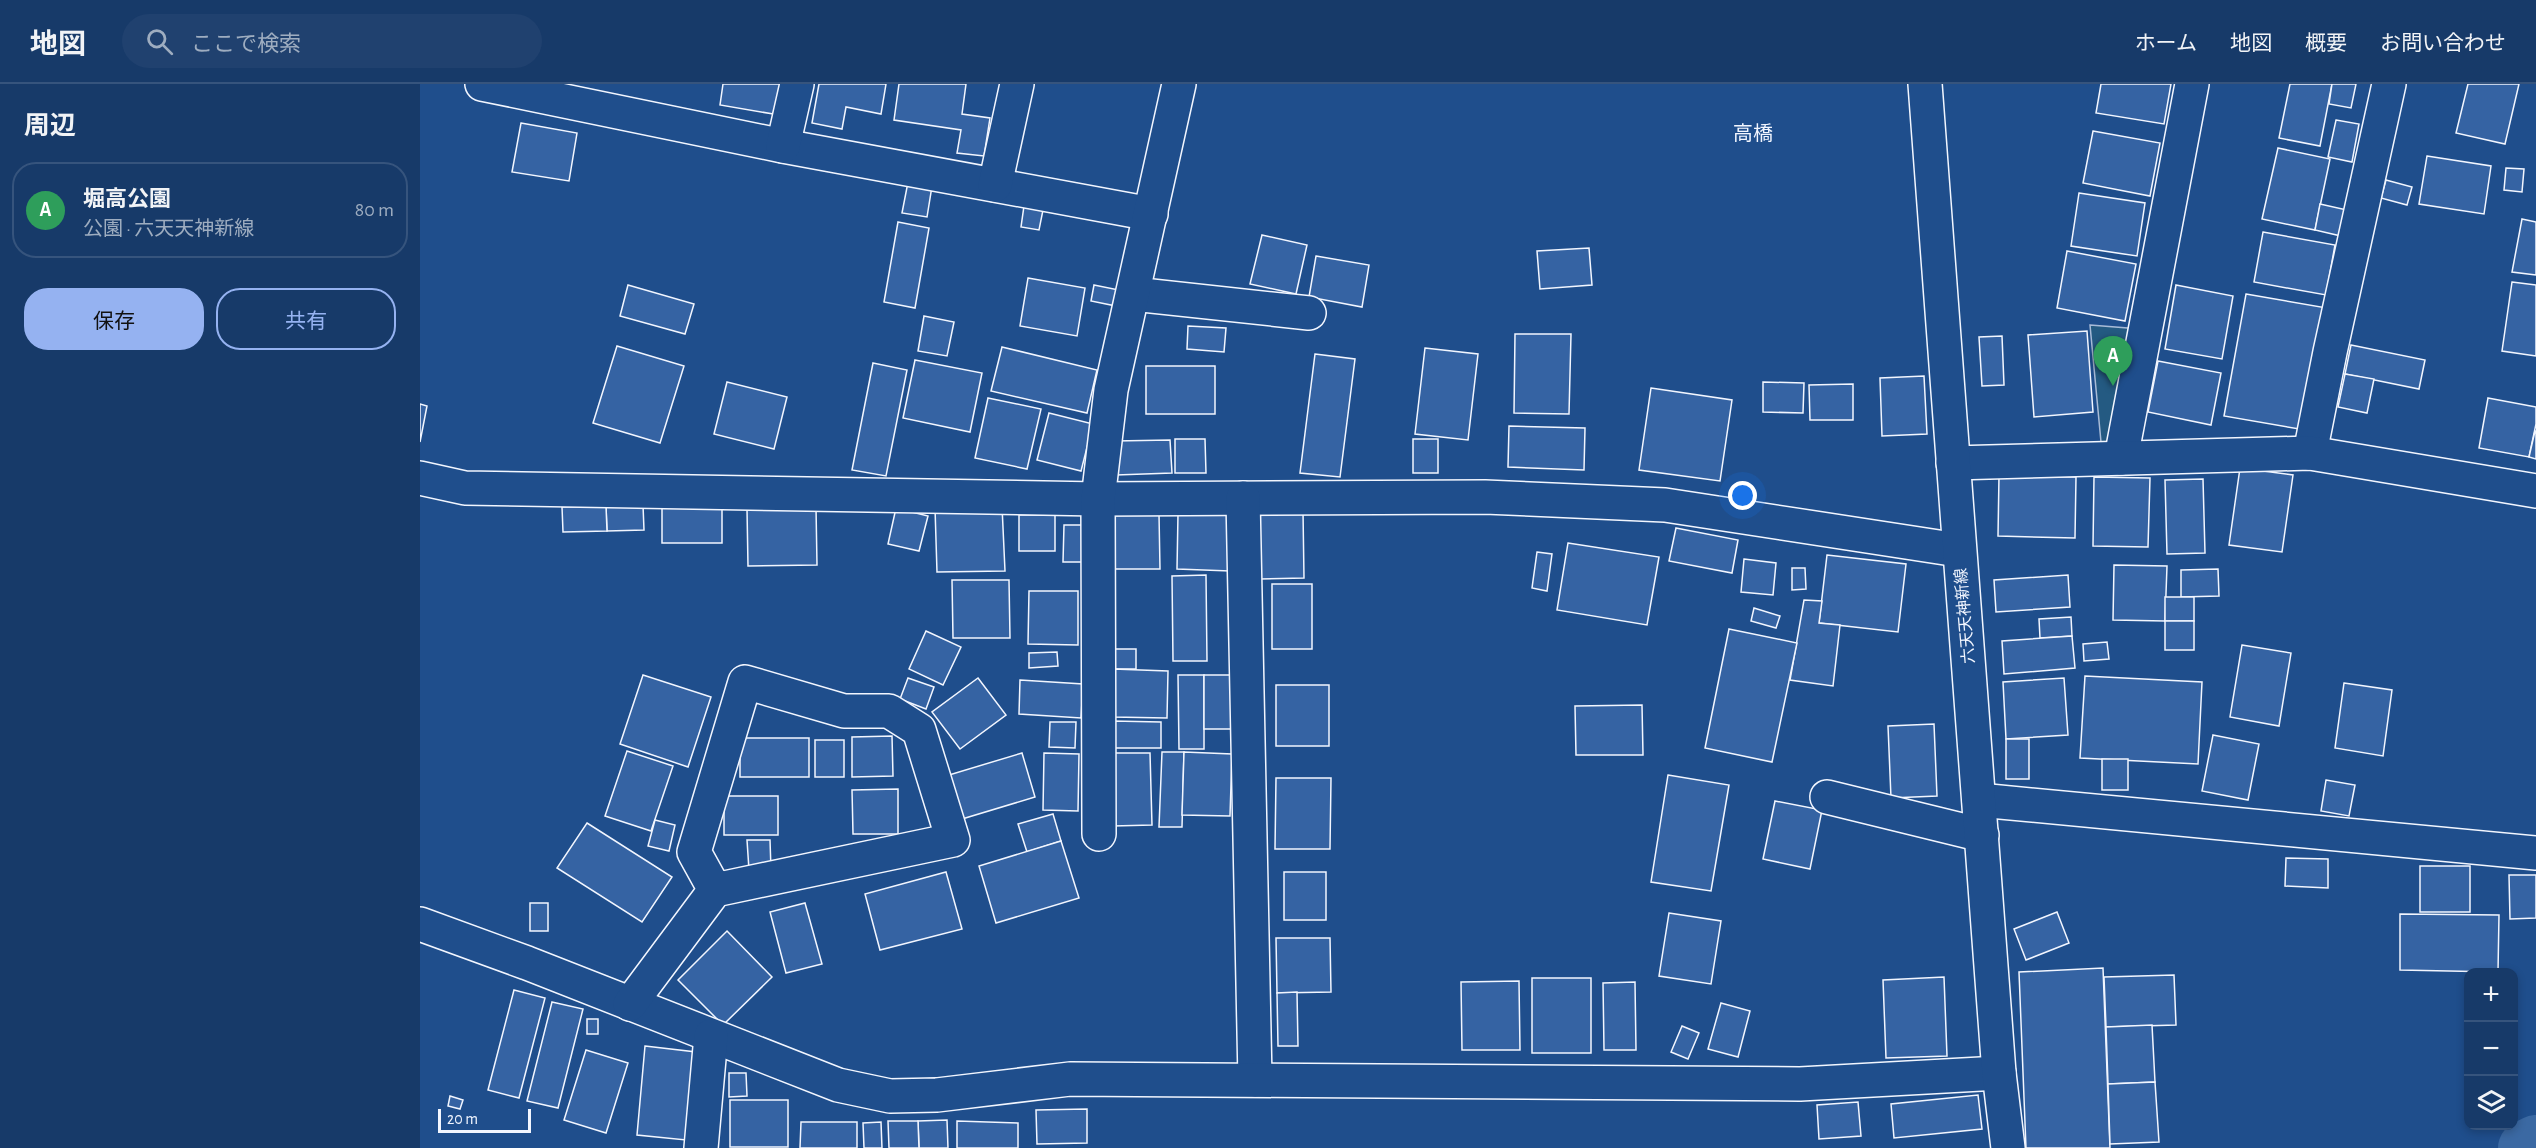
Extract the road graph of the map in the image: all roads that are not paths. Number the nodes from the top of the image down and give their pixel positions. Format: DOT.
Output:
graph roads {
  1 [pos="482,84"];
  2 [pos="797,84"];
  3 [pos="1017,84"];
  4 [pos="1179,84"];
  5 [pos="1925,84"];
  6 [pos="2192,84"];
  7 [pos="2389,84"];
  8 [pos="606,96"];
  9 [pos="783,146"];
  10 [pos="995,185"];
  11 [pos="1151,214"];
  12 [pos="1133,294"];
  13 [pos="1309,313"];
  14 [pos="2310,453"];
  15 [pos="2121,458"];
  16 [pos="1953,462"];
  17 [pos="420,478"];
  18 [pos="2536,491"];
  19 [pos="1243,498"];
  20 [pos="1098,499"];
  21 [pos="1958,550"];
  22 [pos="1827,796"];
  23 [pos="1979,800"];
  24 [pos="1099,834"];
  25 [pos="1982,835"];
  26 [pos="2536,853"];
  27 [pos="715,890"];
  28 [pos="420,924"];
  29 [pos="630,1004"];
  30 [pos="711,1035"];
  31 [pos="2000,1073"];
  32 [pos="1256,1080"];
  33 [pos="701,1148"];
  34 [pos="2008,1148"];
  1 -- 8 [label="street"];
  2 -- 9 [label="street"];
  3 -- 10 [label="street"];
  4 -- 11 [label="street"];
  5 -- 16 [label="street, 六天天神新線"];
  6 -- 15 [label="street"];
  7 -- 14 [label="street"];
  8 -- 9 [label="street"];
  9 -- 10 [label="street"];
  10 -- 11 [label="street"];
  11 -- 12 [label="street"];
  12 -- 13 [label="street"];
  12 -- 20 [label="street"];
  14 -- 15 [label="street"];
  14 -- 18 [label="street"];
  15 -- 16 [label="street"];
  16 -- 21 [label="street, 六天天神新線"];
  17 -- 20 [label="street"];
  19 -- 20 [label="street"];
  19 -- 21 [label="street"];
  19 -- 32 [label="street"];
  20 -- 24 [label="street"];
  21 -- 23 [label="street, 六天天神新線"];
  22 -- 25 [label="street"];
  23 -- 25 [label="street, 六天天神新線"];
  23 -- 26 [label="street"];
  25 -- 31 [label="street, 六天天神新線"];
  27 -- 27 [label="street"];
  27 -- 29 [label="street"];
  28 -- 29 [label="street"];
  29 -- 30 [label="street"];
  30 -- 32 [label="street"];
  30 -- 33 [label="street"];
  31 -- 32 [label="street"];
  31 -- 34 [label="street, 六天天神新線"];
}
